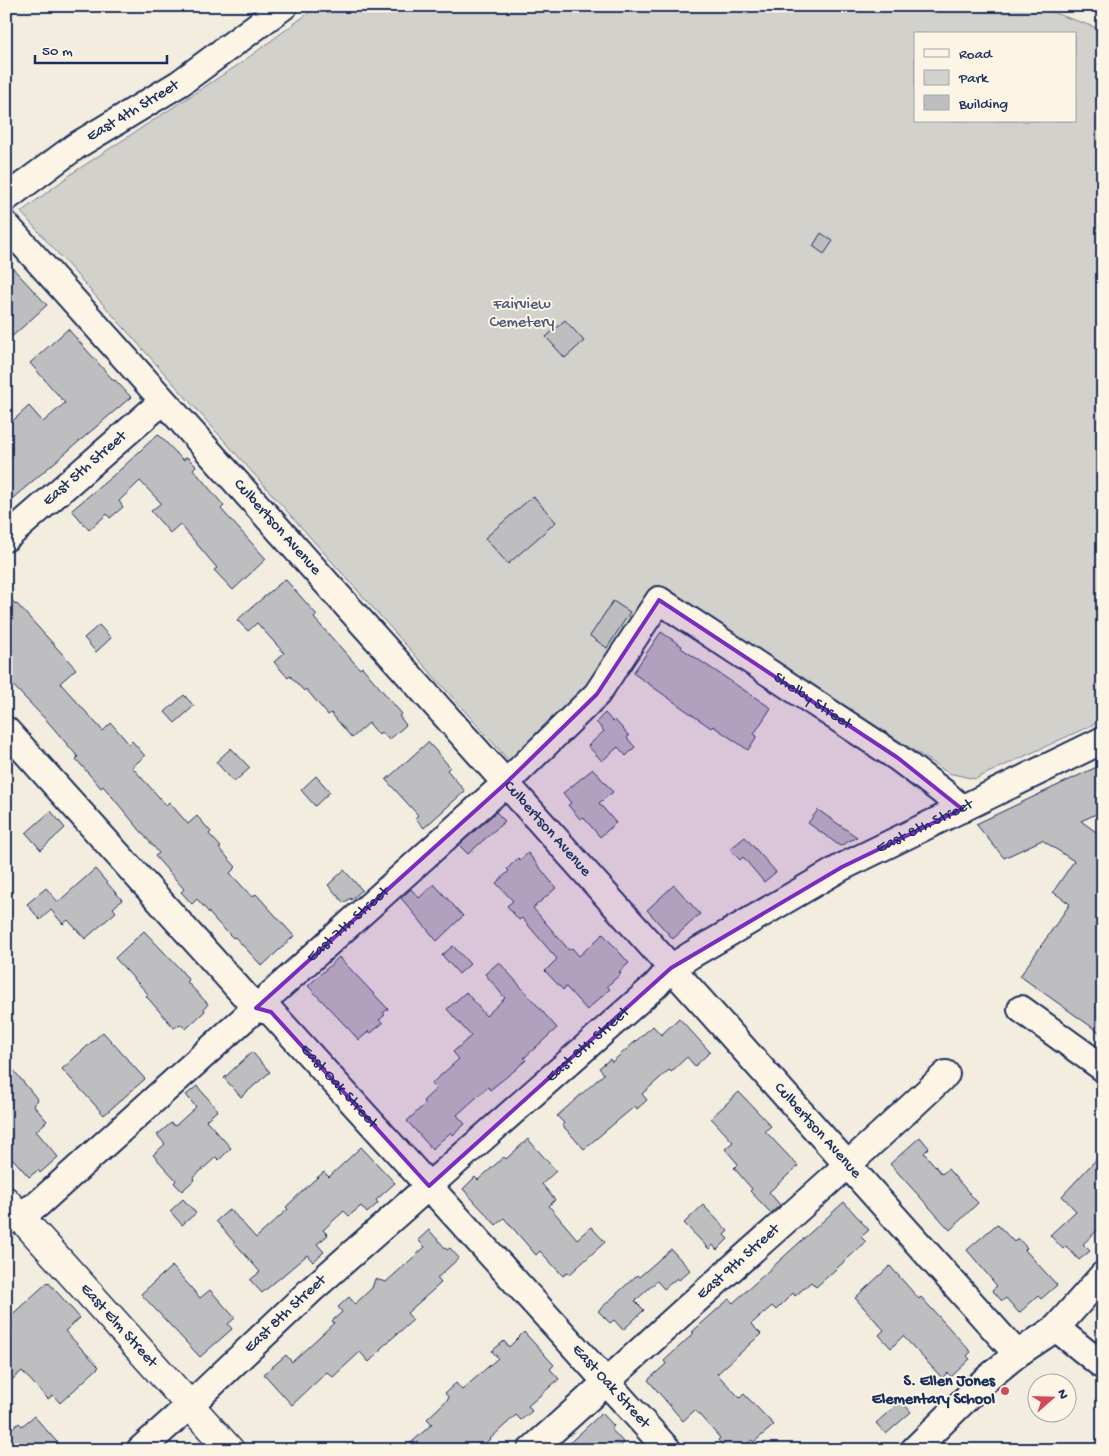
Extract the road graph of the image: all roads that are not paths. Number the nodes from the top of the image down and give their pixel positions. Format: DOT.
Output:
graph roads {
  1 [pos="284,6"];
  2 [pos="6,198"];
  3 [pos="6,225"];
  4 [pos="164,400"];
  5 [pos="6,538"];
  6 [pos="659,600"];
  7 [pos="6,730"];
  8 [pos="1103,740"];
  9 [pos="506,783"];
  10 [pos="962,809"];
  11 [pos="671,968"];
  12 [pos="256,1008"];
  13 [pos="1022,1009"];
  14 [pos="1103,1068"];
  15 [pos="946,1074"];
  16 [pos="847,1164"];
  17 [pos="429,1186"];
  18 [pos="10,1213"];
  19 [pos="1103,1275"];
  20 [pos="1056,1328"];
  21 [pos="1017,1354"];
  22 [pos="1103,1366"];
  23 [pos="606,1382"];
  24 [pos="190,1405"];
  25 [pos="140,1450"];
  26 [pos="230,1450"];
  27 [pos="531,1450"];
  28 [pos="668,1450"];
  29 [pos="914,1450"];
  1 -- 2 [label="street, East 4th Street"];
  3 -- 4 [label="street, Culbertson Avenue"];
  4 -- 5 [label="street, East 5th Street"];
  4 -- 9 [label="street, Culbertson Avenue"];
  6 -- 9 [label="street, East 7th Street"];
  6 -- 10 [label="street, Shelby Street"];
  7 -- 12 [label="street, East Oak Street"];
  8 -- 10 [label="street, East 8th Street"];
  9 -- 11 [label="street, Culbertson Avenue"];
  9 -- 12 [label="street, East 7th Street"];
  10 -- 11 [label="street, East 8th Street"];
  11 -- 16 [label="street, Culbertson Avenue"];
  11 -- 17 [label="street, East 8th Street"];
  12 -- 17 [label="street, East Oak Street"];
  12 -- 18 [label="street, East 7th Street"];
  13 -- 14 [label="street"];
  15 -- 16 [label="street, East 9th Street"];
  16 -- 21 [label="street, Culbertson Avenue"];
  16 -- 23 [label="street, East 9th Street"];
  17 -- 23 [label="street, East Oak Street"];
  17 -- 24 [label="street, East 8th Street"];
  18 -- 24 [label="main road, East Elm Street"];
  19 -- 20 [label="street"];
  20 -- 21 [label="street"];
  20 -- 22 [label="street"];
  21 -- 29 [label="street"];
  23 -- 27 [label="street, East 9th Street"];
  23 -- 28 [label="street, East Oak Street"];
  24 -- 25 [label="street, East 8th Street"];
  24 -- 26 [label="main road, East Elm Street"];
}
